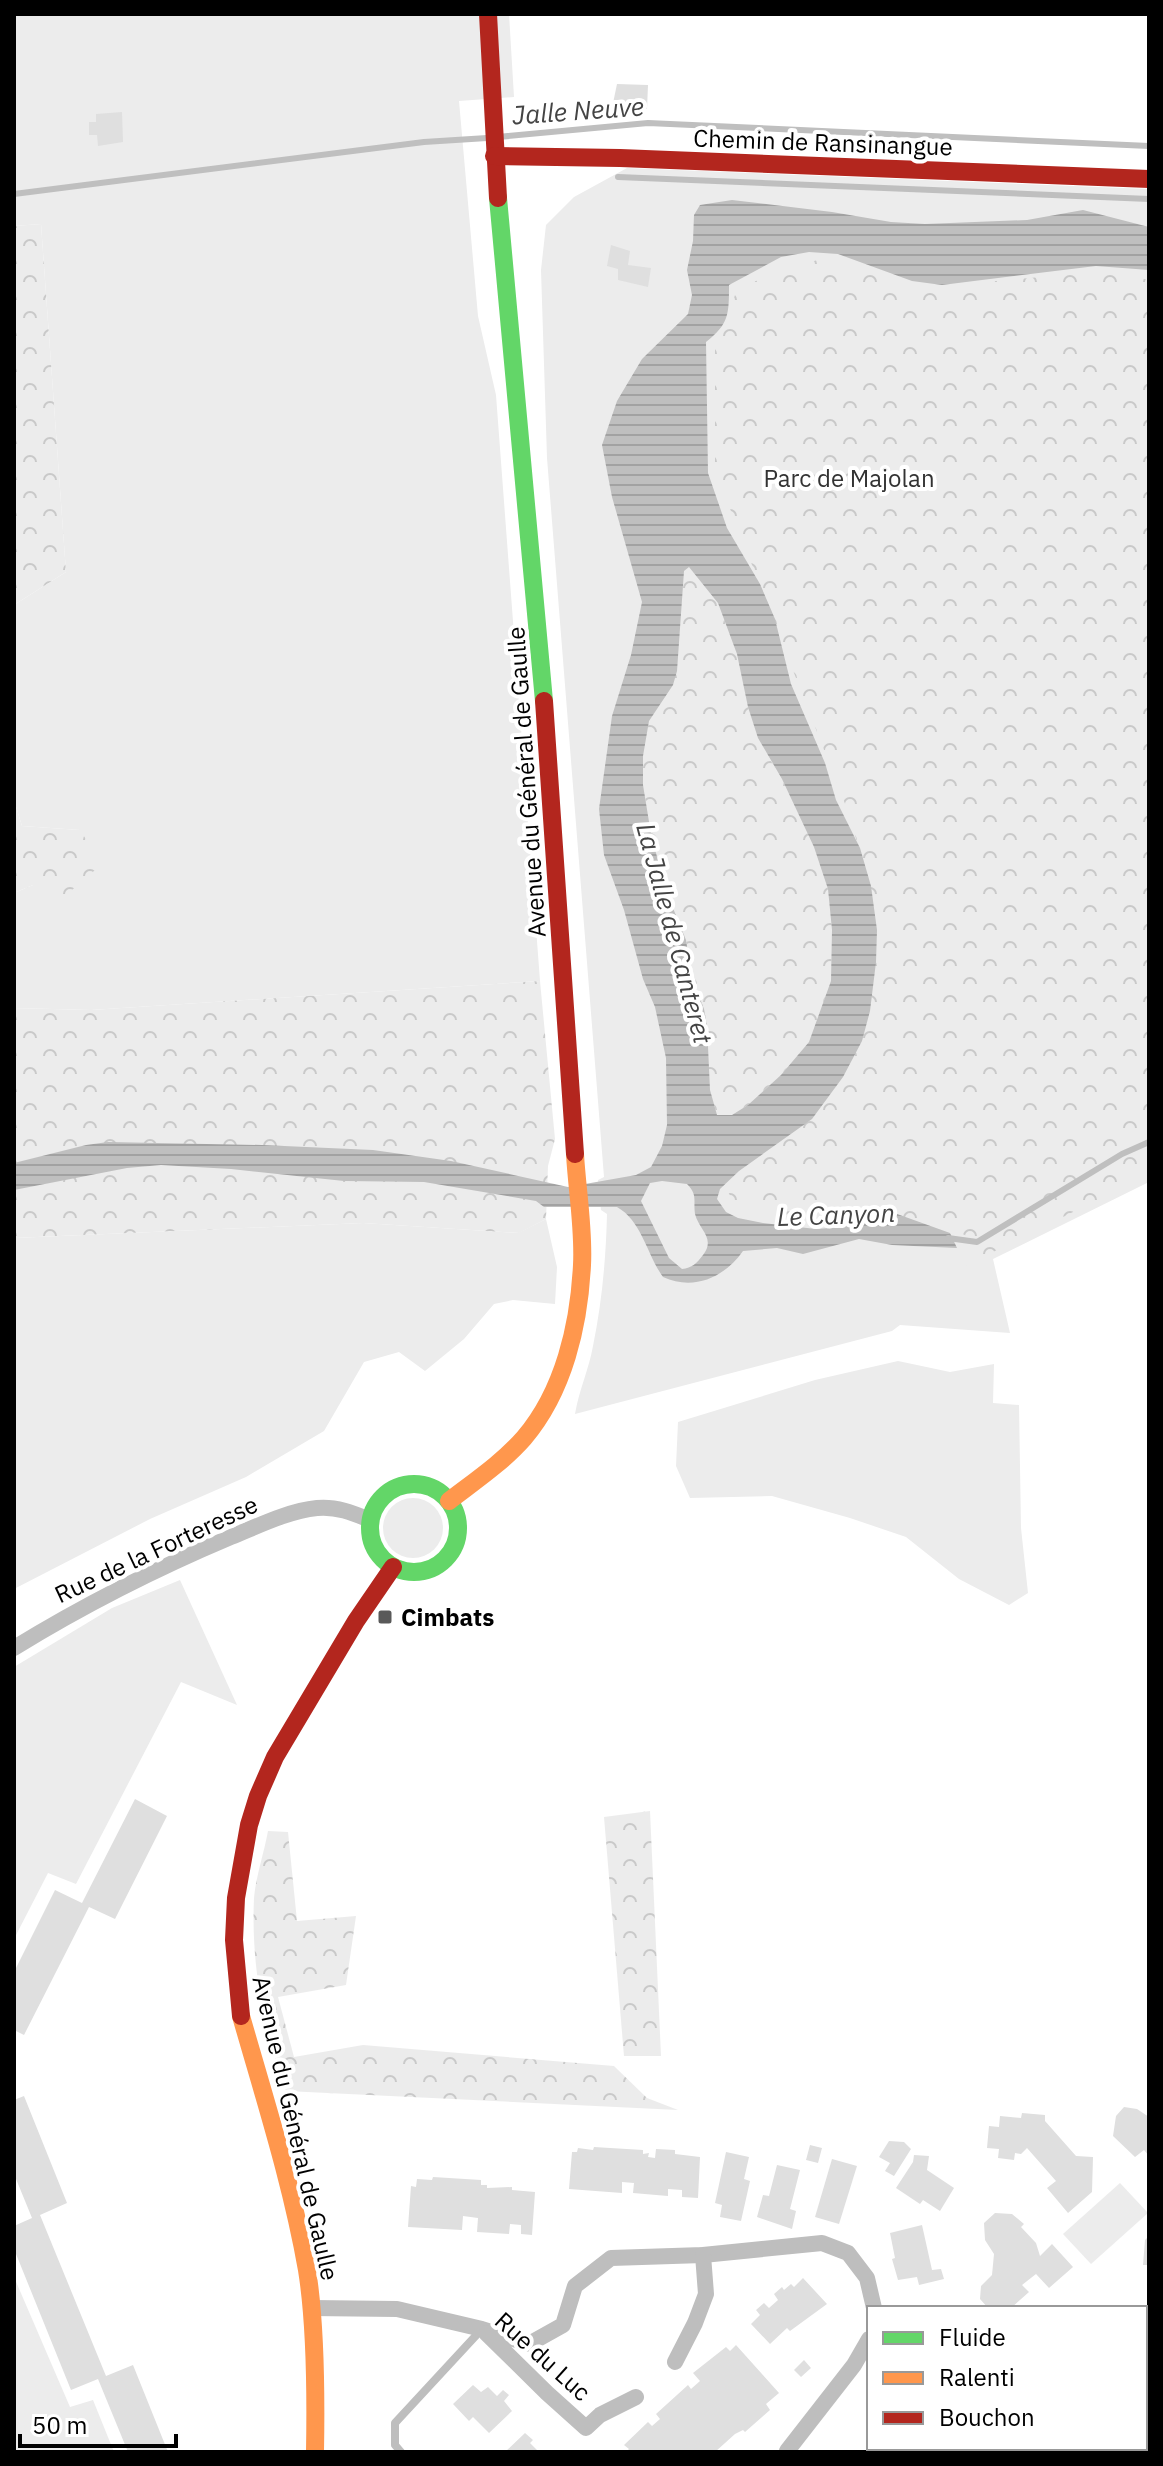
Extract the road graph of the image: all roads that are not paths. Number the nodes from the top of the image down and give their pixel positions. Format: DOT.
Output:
graph roads {
  1 [pos="488,14"];
  2 [pos="494,156"];
  3 [pos="1149,179"];
  4 [pos="449,1501"];
  5 [pos="370,1520"];
  6 [pos="393,1567"];
  7 [pos="14,1648"];
  8 [pos="703,2255"];
  9 [pos="874,2306"];
  10 [pos="311,2308"];
  11 [pos="482,2329"];
  12 [pos="867,2342"];
  13 [pos="675,2362"];
  14 [pos="636,2397"];
  15 [pos="787,2451"];
  16 [pos="315,2452"];
  17 [pos="401,2452"];
  1 -- 2 [label="main road, Avenue du Général de Gaulle"];
  2 -- 3 [label="main road, Chemin de Ransinangue"];
  2 -- 4 [label="main road, Avenue du Général de Gaulle"];
  4 -- 5 [label="main road"];
  4 -- 6 [label="main road"];
  5 -- 6 [label="main road"];
  5 -- 7 [label="street, Rue de la Forteresse"];
  6 -- 10 [label="main road, Avenue du Général de Gaulle"];
  8 -- 9 [label="street"];
  8 -- 11 [label="street"];
  8 -- 13 [label="street"];
  10 -- 11 [label="street, Rue du Luc"];
  10 -- 16 [label="main road, Avenue du Général de Gaulle"];
  11 -- 14 [label="street, Rue du Luc"];
  11 -- 17 [label="lane"];
  12 -- 15 [label="street"];
}
